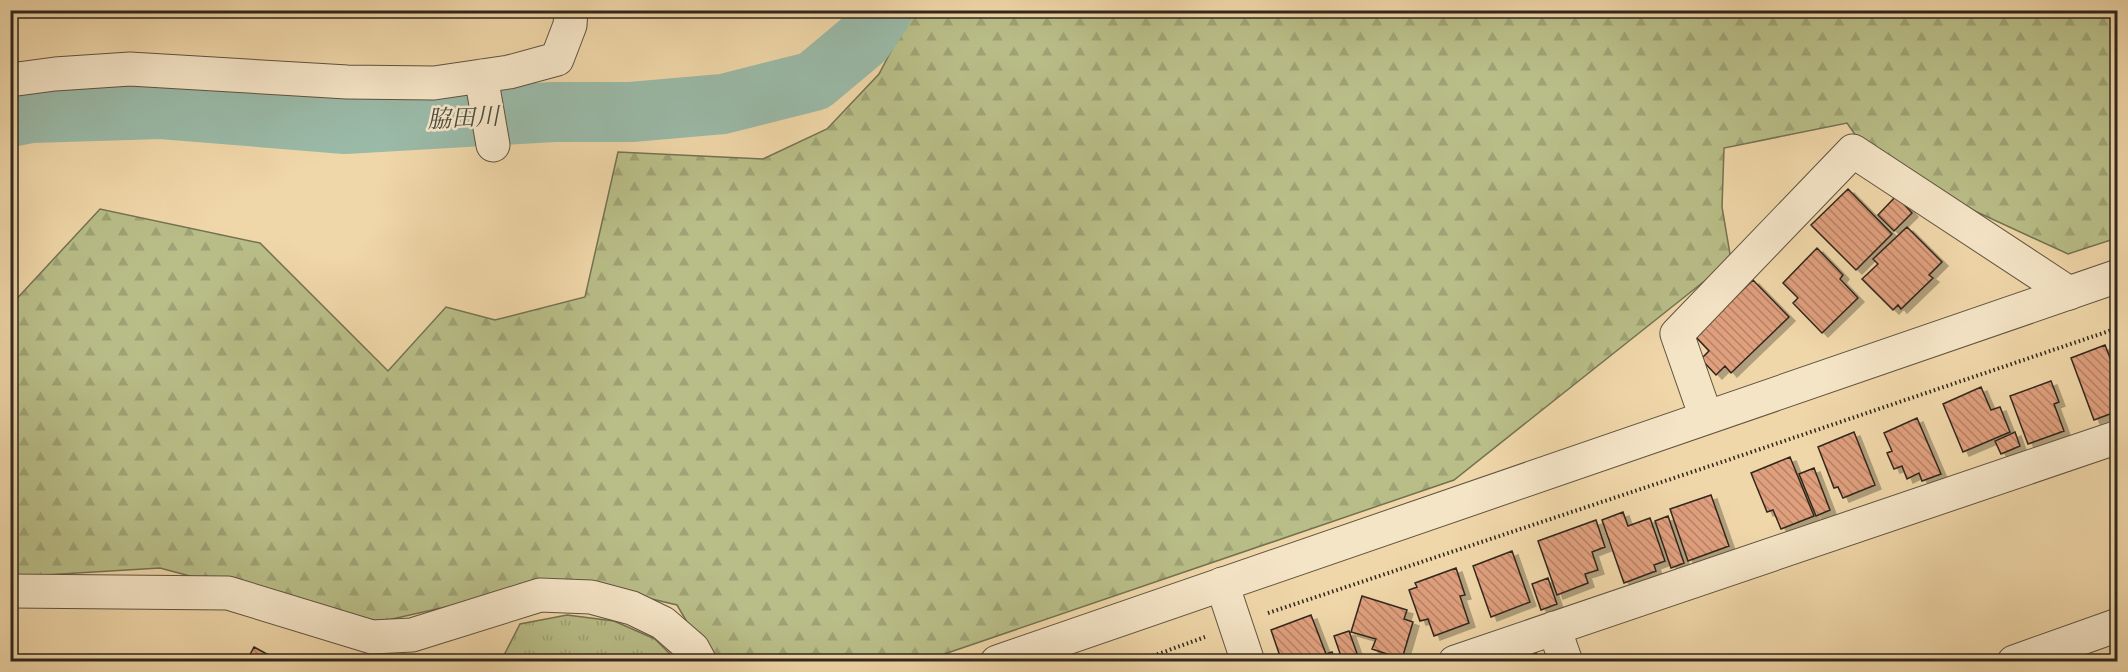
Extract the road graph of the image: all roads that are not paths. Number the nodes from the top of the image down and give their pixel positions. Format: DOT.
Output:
graph roads {
  1 [pos="571,10"];
  2 [pos="481,76"];
  3 [pos="10,80"];
  4 [pos="493,145"];
  5 [pos="2118,276"];
  6 [pos="2069,293"];
  7 [pos="1706,417"];
  8 [pos="2118,437"];
  9 [pos="1222,584"];
  10 [pos="10,591"];
  11 [pos="2118,625"];
  12 [pos="1554,628"];
  13 [pos="700,662"];
  14 [pos="998,662"];
  15 [pos="1248,662"];
  16 [pos="1455,662"];
  17 [pos="1566,662"];
  18 [pos="2014,662"];
  1 -- 2 [label="street"];
  2 -- 3 [label="street"];
  2 -- 4 [label="street"];
  5 -- 6 [label="street"];
  6 -- 7 [label="street"];
  6 -- 7 [label="street"];
  7 -- 9 [label="street"];
  8 -- 12 [label="street"];
  9 -- 14 [label="street"];
  9 -- 15 [label="street"];
  10 -- 13 [label="street"];
  11 -- 18 [label="street"];
  12 -- 16 [label="street"];
  12 -- 17 [label="street"];
}
